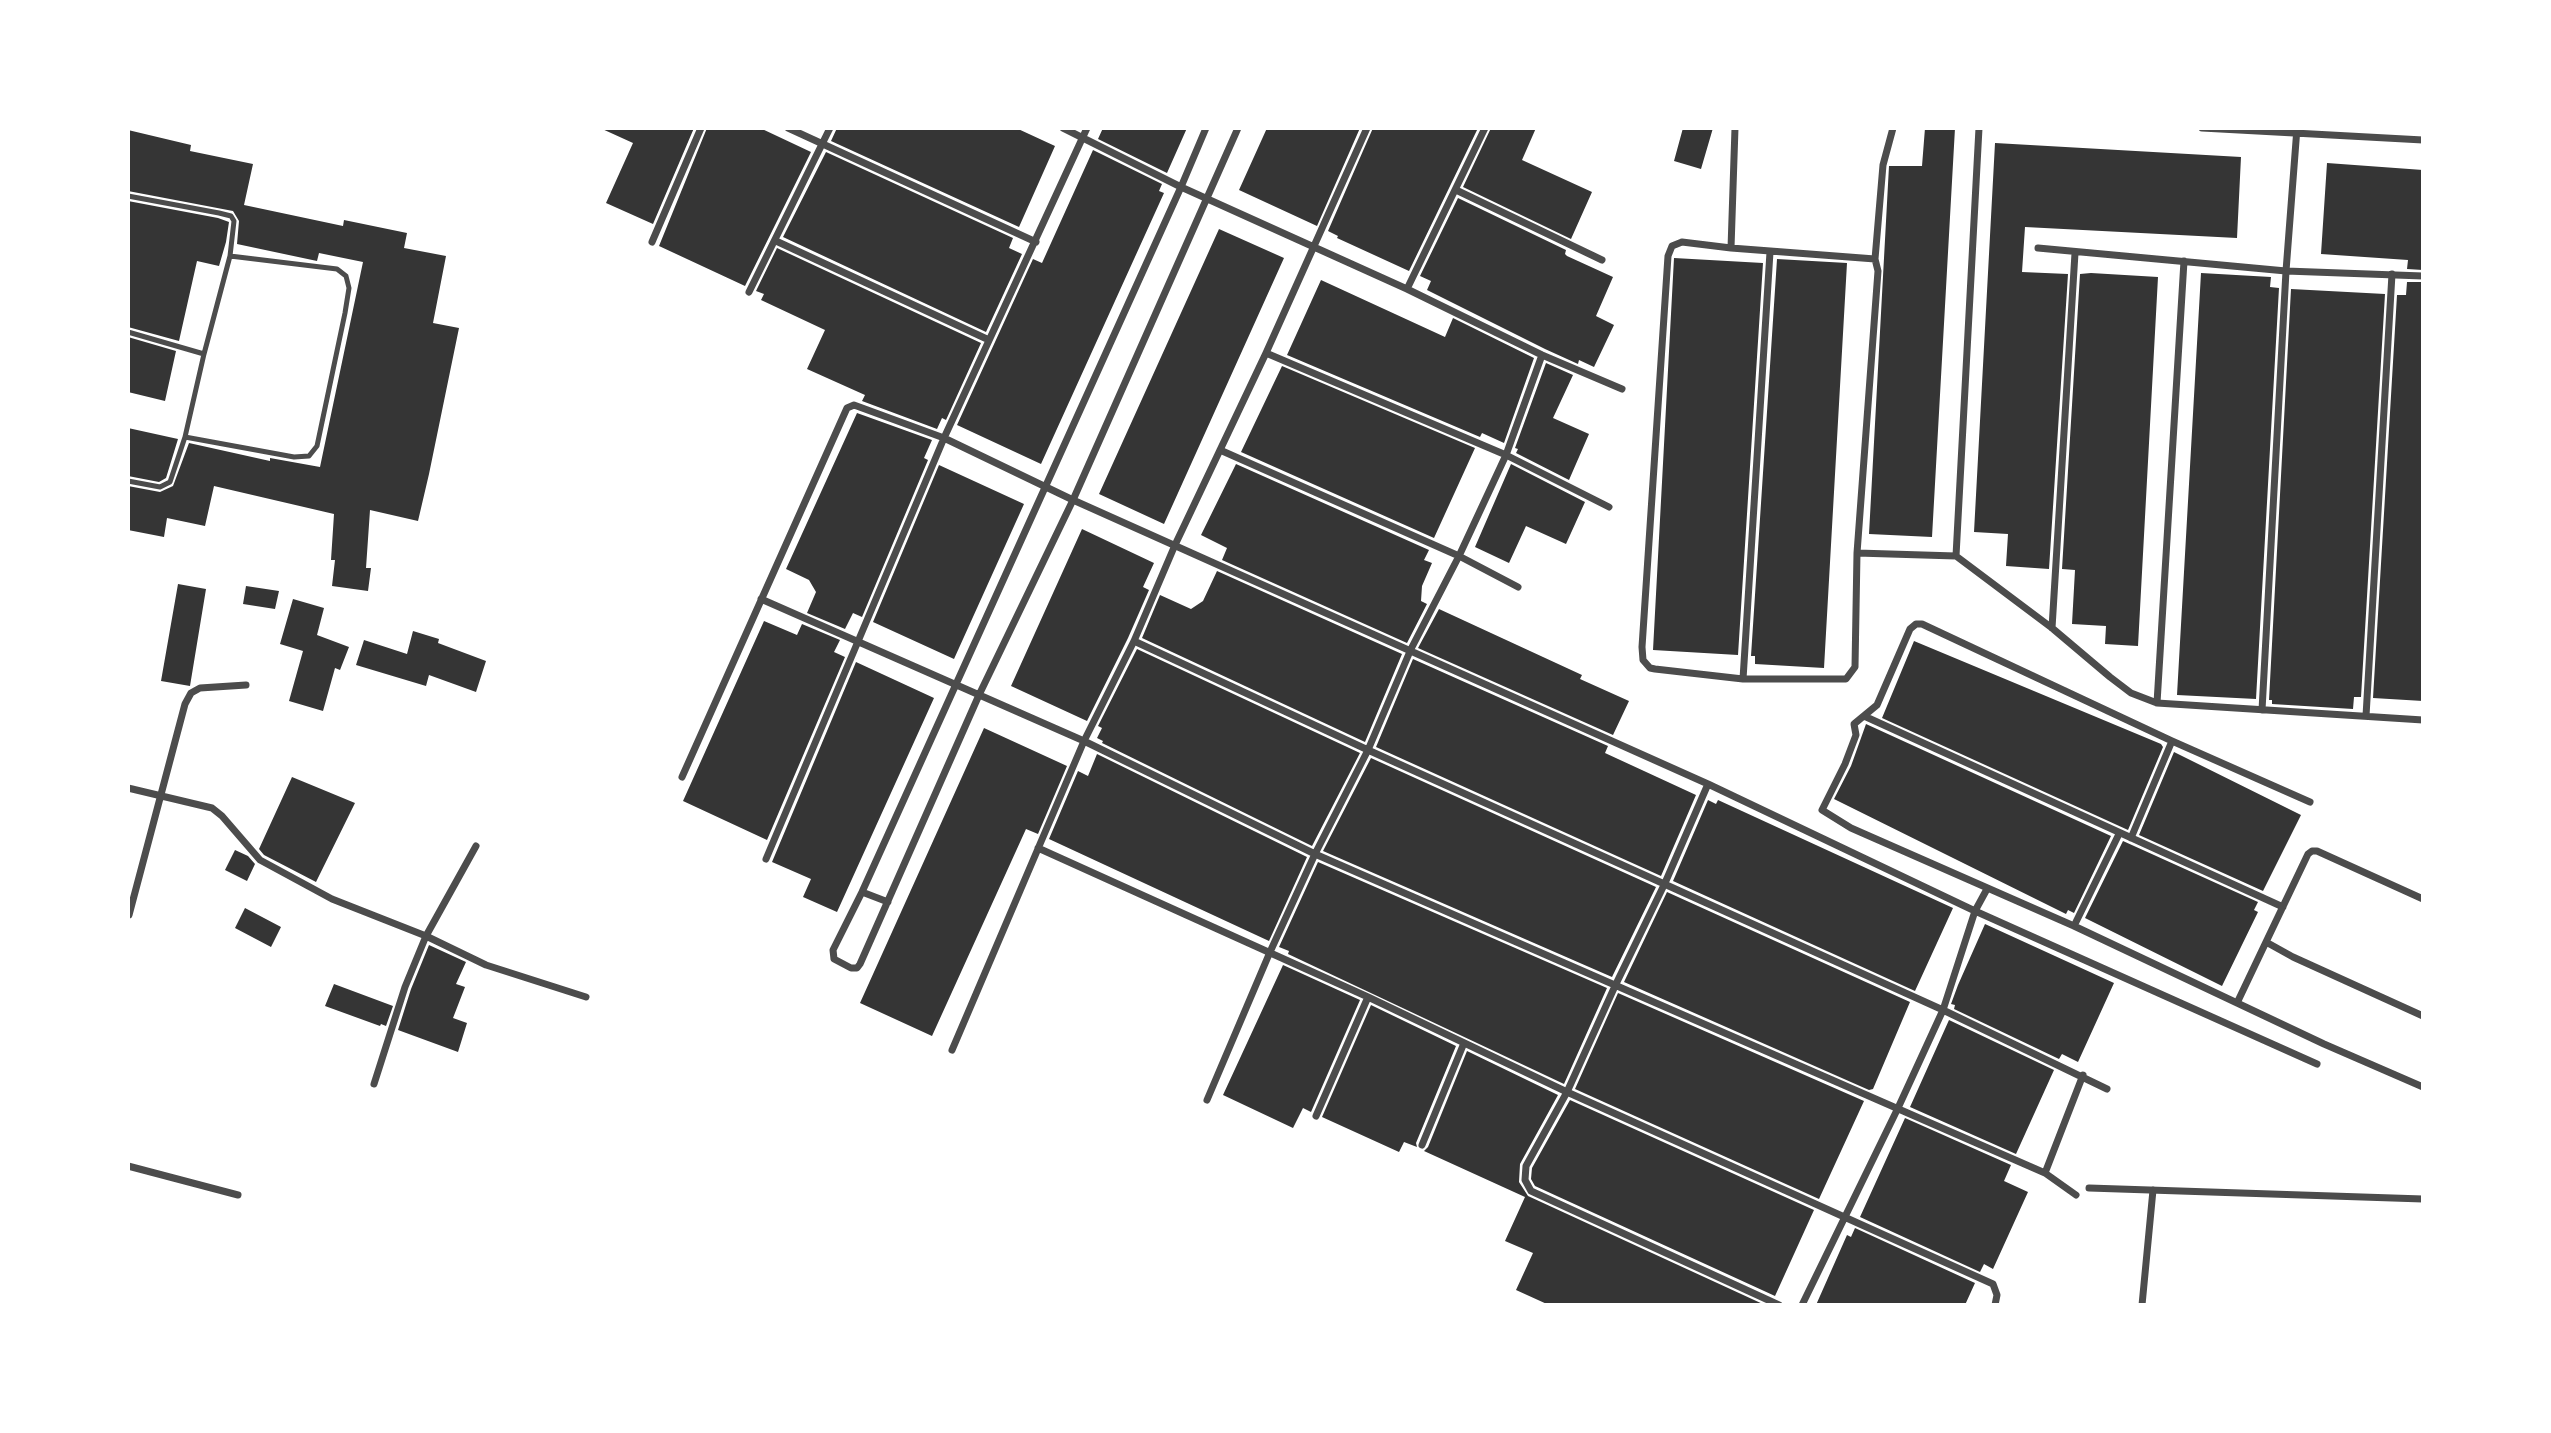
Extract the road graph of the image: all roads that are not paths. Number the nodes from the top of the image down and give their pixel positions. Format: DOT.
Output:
graph roads {
  1 [pos="701,128"];
  2 [pos="788,128"];
  3 [pos="830,128"];
  4 [pos="1063,128"];
  5 [pos="1087,128"];
  6 [pos="1206,128"];
  7 [pos="1238,128"];
  8 [pos="1367,128"];
  9 [pos="1485,128"];
  10 [pos="1735,128"];
  11 [pos="1893,128"];
  12 [pos="1979,128"];
  13 [pos="2202,128"];
  14 [pos="2297,130"];
  15 [pos="1084,136"];
  16 [pos="2423,140"];
  17 [pos="822,143"];
  18 [pos="1181,187"];
  19 [pos="1456,190"];
  20 [pos="128,196"];
  21 [pos="1207,198"];
  22 [pos="775,241"];
  23 [pos="652,242"];
  24 [pos="1036,242"];
  25 [pos="1731,248"];
  26 [pos="2038,248"];
  27 [pos="1314,249"];
  28 [pos="1770,252"];
  29 [pos="2075,253"];
  30 [pos="230,256"];
  31 [pos="1875,259"];
  32 [pos="1602,260"];
  33 [pos="2184,261"];
  34 [pos="2286,271"];
  35 [pos="2392,274"];
  36 [pos="2423,276"];
  37 [pos="1407,289"];
  38 [pos="749,292"];
  39 [pos="128,332"];
  40 [pos="989,340"];
  41 [pos="1266,353"];
  42 [pos="204,354"];
  43 [pos="1542,355"];
  44 [pos="1622,389"];
  45 [pos="185,437"];
  46 [pos="944,438"];
  47 [pos="1220,450"];
  48 [pos="1506,455"];
  49 [pos="128,481"];
  50 [pos="1045,487"];
  51 [pos="1073,500"];
  52 [pos="1609,507"];
  53 [pos="1175,545"];
  54 [pos="1857,553"];
  55 [pos="1459,556"];
  56 [pos="1956,556"];
  57 [pos="1518,587"];
  58 [pos="761,599"];
  59 [pos="2052,628"];
  60 [pos="858,640"];
  61 [pos="1134,641"];
  62 [pos="1410,649"];
  63 [pos="1743,679"];
  64 [pos="955,684"];
  65 [pos="246,685"];
  66 [pos="979,695"];
  67 [pos="2157,703"];
  68 [pos="2262,710"];
  69 [pos="1864,716"];
  70 [pos="2365,716"];
  71 [pos="2423,720"];
  72 [pos="1084,741"];
  73 [pos="2172,741"];
  74 [pos="1368,750"];
  75 [pos="682,777"];
  76 [pos="1708,784"];
  77 [pos="128,788"];
  78 [pos="162,794"];
  79 [pos="2310,802"];
  80 [pos="2119,834"];
  81 [pos="2131,838"];
  82 [pos="476,846"];
  83 [pos="1038,848"];
  84 [pos="1315,854"];
  85 [pos="766,859"];
  86 [pos="1665,883"];
  87 [pos="1987,889"];
  88 [pos="862,892"];
  89 [pos="2423,899"];
  90 [pos="888,902"];
  91 [pos="2283,907"];
  92 [pos="1975,911"];
  93 [pos="129,915"];
  94 [pos="2074,926"];
  95 [pos="426,936"];
  96 [pos="2266,942"];
  97 [pos="1270,952"];
  98 [pos="1615,986"];
  99 [pos="586,997"];
  100 [pos="1368,997"];
  101 [pos="2237,1003"];
  102 [pos="1943,1010"];
  103 [pos="2423,1016"];
  104 [pos="1464,1043"];
  105 [pos="952,1050"];
  106 [pos="2317,1064"];
  107 [pos="2082,1075"];
  108 [pos="374,1084"];
  109 [pos="2423,1087"];
  110 [pos="2108,1088"];
  111 [pos="1567,1092"];
  112 [pos="1207,1100"];
  113 [pos="1898,1108"];
  114 [pos="1316,1116"];
  115 [pos="1422,1145"];
  116 [pos="128,1166"];
  117 [pos="2045,1174"];
  118 [pos="2088,1188"];
  119 [pos="2153,1190"];
  120 [pos="238,1195"];
  121 [pos="2076,1195"];
  122 [pos="2423,1199"];
  123 [pos="1845,1218"];
  124 [pos="1779,1305"];
  125 [pos="1802,1305"];
  126 [pos="1995,1305"];
  127 [pos="2142,1305"];
  1 -- 23 [label="street"];
  2 -- 17 [label="street"];
  3 -- 17 [label="street"];
  4 -- 15 [label="street"];
  5 -- 15 [label="street"];
  6 -- 18 [label="street"];
  7 -- 21 [label="street"];
  8 -- 27 [label="street"];
  9 -- 19 [label="street"];
  10 -- 25 [label="street"];
  11 -- 31 [label="street"];
  12 -- 56 [label="street"];
  13 -- 14 [label="street"];
  14 -- 16 [label="street"];
  14 -- 34 [label="street"];
  15 -- 18 [label="street"];
  15 -- 24 [label="street"];
  17 -- 22 [label="street"];
  17 -- 24 [label="street"];
  18 -- 21 [label="street"];
  18 -- 50 [label="street"];
  19 -- 32 [label="street"];
  19 -- 37 [label="street"];
  20 -- 30 [label="lane"];
  21 -- 27 [label="street"];
  21 -- 51 [label="street"];
  22 -- 38 [label="street"];
  22 -- 40 [label="street"];
  24 -- 40 [label="street"];
  25 -- 28 [label="street"];
  25 -- 63 [label="street"];
  26 -- 29 [label="street"];
  27 -- 37 [label="street"];
  27 -- 41 [label="street"];
  28 -- 31 [label="street"];
  28 -- 63 [label="street"];
  29 -- 33 [label="street"];
  29 -- 59 [label="street"];
  30 -- 42 [label="lane"];
  30 -- 45 [label="lane"];
  31 -- 54 [label="street"];
  33 -- 34 [label="street"];
  33 -- 67 [label="street"];
  34 -- 35 [label="street"];
  34 -- 68 [label="street"];
  35 -- 36 [label="street"];
  35 -- 70 [label="street"];
  37 -- 43 [label="street"];
  39 -- 42 [label="lane"];
  40 -- 46 [label="street"];
  41 -- 47 [label="street"];
  41 -- 48 [label="street"];
  42 -- 45 [label="lane"];
  43 -- 44 [label="street"];
  43 -- 48 [label="street"];
  45 -- 49 [label="lane"];
  46 -- 50 [label="street"];
  46 -- 58 [label="street"];
  46 -- 60 [label="street"];
  47 -- 53 [label="street"];
  47 -- 55 [label="street"];
  48 -- 52 [label="street"];
  48 -- 55 [label="street"];
  50 -- 51 [label="street"];
  50 -- 64 [label="street"];
  51 -- 53 [label="street"];
  51 -- 66 [label="street"];
  53 -- 61 [label="street"];
  53 -- 62 [label="street"];
  54 -- 56 [label="street"];
  54 -- 63 [label="street"];
  55 -- 57 [label="street"];
  55 -- 62 [label="street"];
  56 -- 59 [label="street"];
  58 -- 60 [label="street"];
  58 -- 75 [label="street"];
  59 -- 67 [label="street"];
  60 -- 64 [label="street"];
  60 -- 85 [label="street"];
  61 -- 72 [label="street"];
  61 -- 74 [label="street"];
  62 -- 74 [label="street"];
  62 -- 76 [label="street"];
  64 -- 66 [label="street"];
  64 -- 88 [label="street"];
  65 -- 78 [label="street"];
  66 -- 72 [label="street"];
  66 -- 90 [label="street"];
  67 -- 68 [label="street"];
  68 -- 70 [label="street"];
  69 -- 73 [label="street"];
  69 -- 80 [label="street"];
  69 -- 87 [label="street"];
  70 -- 71 [label="street"];
  72 -- 83 [label="street"];
  72 -- 84 [label="street"];
  73 -- 79 [label="street"];
  73 -- 81 [label="street"];
  74 -- 84 [label="street"];
  74 -- 86 [label="street"];
  76 -- 86 [label="street"];
  76 -- 92 [label="street"];
  77 -- 78 [label="street"];
  78 -- 93 [label="street"];
  78 -- 95 [label="street"];
  80 -- 81 [label="street"];
  80 -- 94 [label="street"];
  81 -- 91 [label="street"];
  82 -- 95 [label="street"];
  83 -- 97 [label="street"];
  83 -- 105 [label="street"];
  84 -- 97 [label="street"];
  84 -- 98 [label="street"];
  86 -- 98 [label="street"];
  86 -- 102 [label="street"];
  87 -- 92 [label="street"];
  87 -- 94 [label="street"];
  88 -- 90 [label="street"];
  88 -- 90 [label="street"];
  89 -- 91 [label="street"];
  91 -- 96 [label="street"];
  92 -- 102 [label="street"];
  92 -- 106 [label="street"];
  94 -- 101 [label="street"];
  95 -- 99 [label="street"];
  95 -- 108 [label="street"];
  96 -- 101 [label="street"];
  96 -- 103 [label="street"];
  97 -- 100 [label="street"];
  97 -- 112 [label="street"];
  98 -- 111 [label="street"];
  98 -- 113 [label="street"];
  100 -- 104 [label="street"];
  100 -- 114 [label="street"];
  101 -- 109 [label="street"];
  102 -- 107 [label="street"];
  102 -- 113 [label="street"];
  104 -- 111 [label="street"];
  104 -- 115 [label="street"];
  107 -- 110 [label="street"];
  107 -- 117 [label="street"];
  111 -- 123 [label="street"];
  111 -- 124 [label="street"];
  113 -- 117 [label="street"];
  113 -- 123 [label="street"];
  116 -- 120 [label="street"];
  117 -- 121 [label="street"];
  118 -- 119 [label="street"];
  119 -- 122 [label="street"];
  119 -- 127 [label="street"];
  123 -- 125 [label="street"];
  123 -- 126 [label="street"];
}
